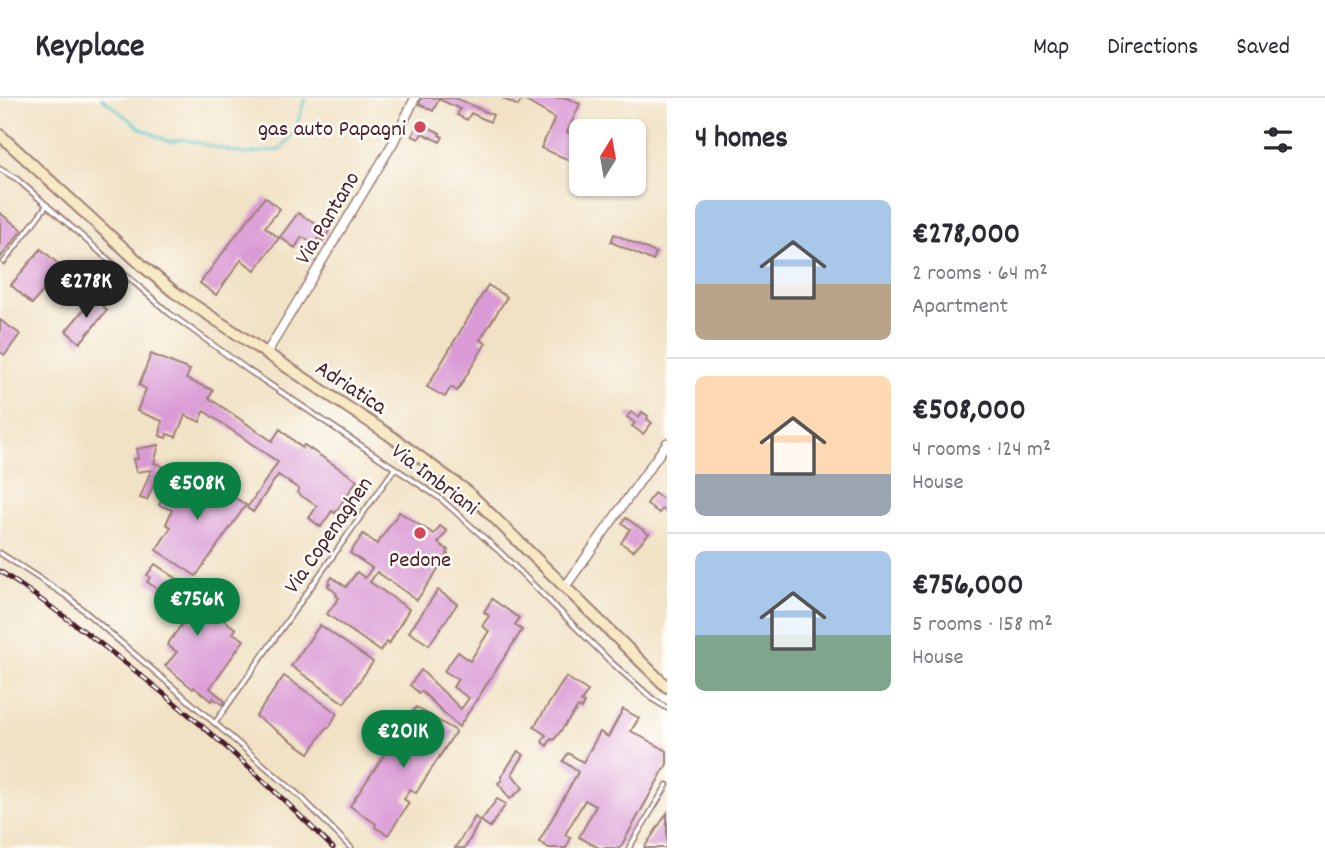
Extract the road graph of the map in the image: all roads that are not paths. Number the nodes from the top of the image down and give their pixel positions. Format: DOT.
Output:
graph roads {
  1 [pos="415,98"];
  2 [pos="1,137"];
  3 [pos="2,170"];
  4 [pos="0,176"];
  5 [pos="47,205"];
  6 [pos="4,262"];
  7 [pos="266,354"];
  8 [pos="667,443"];
  9 [pos="395,468"];
  10 [pos="0,553"];
  11 [pos="565,587"];
  12 [pos="667,687"];
  13 [pos="667,708"];
  14 [pos="215,723"];
  15 [pos="667,785"];
  16 [pos="351,848"];
  17 [pos="629,848"];
  1 -- 7 [label="street, Via Pantano"];
  2 -- 7 [label="main road, Adriatica"];
  3 -- 4 [label="lane"];
  3 -- 5 [label="lane, Via Imbriani"];
  5 -- 6 [label="lane"];
  5 -- 9 [label="lane, Via Imbriani"];
  7 -- 11 [label="main road, Adriatica"];
  8 -- 11 [label="street"];
  9 -- 13 [label="lane, Via Imbriani"];
  9 -- 14 [label="lane, Via Copenaghen"];
  10 -- 14 [label="lane"];
  11 -- 12 [label="main road, Adriatica"];
  14 -- 16 [label="lane"];
  15 -- 17 [label="lane"];
}
